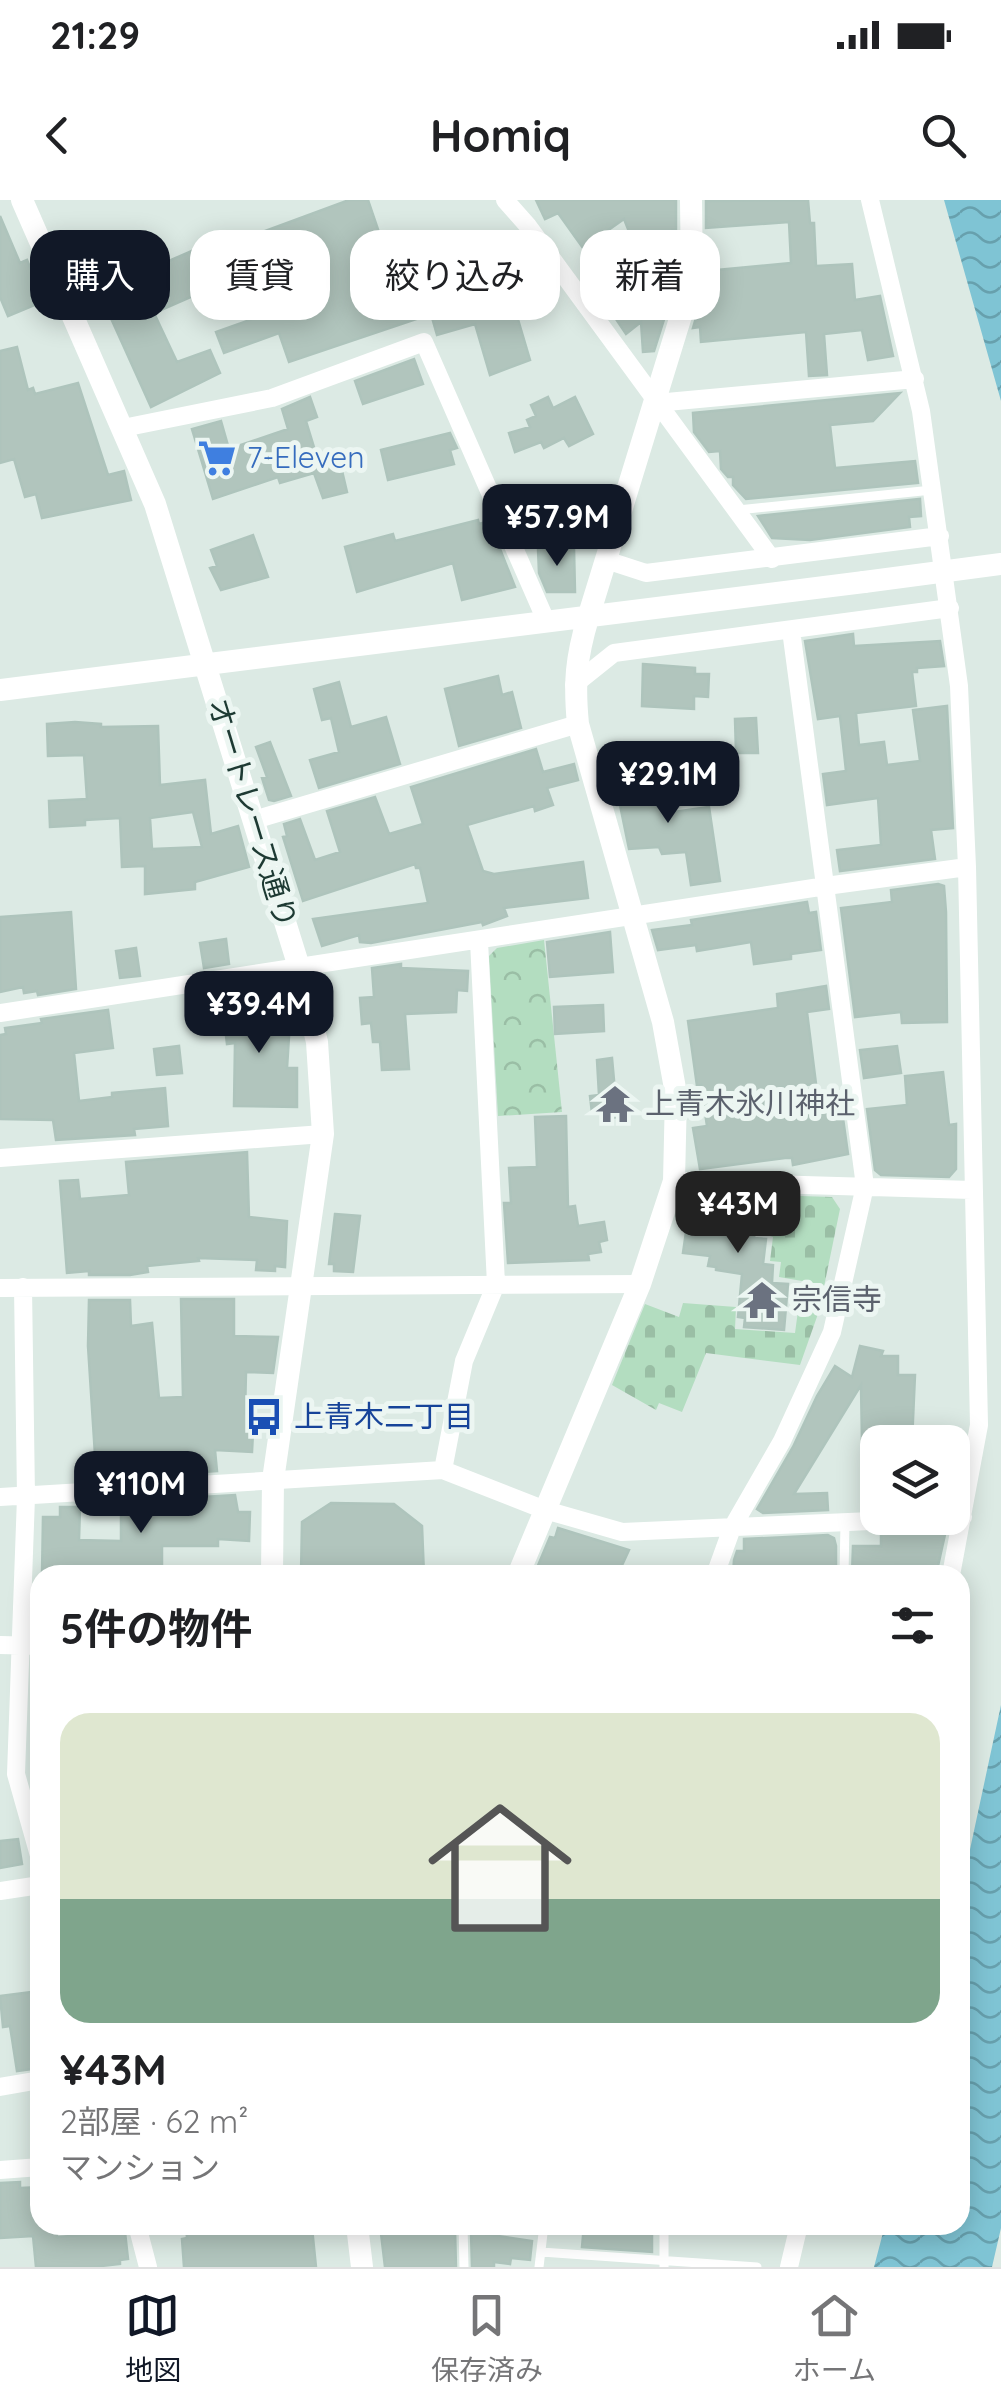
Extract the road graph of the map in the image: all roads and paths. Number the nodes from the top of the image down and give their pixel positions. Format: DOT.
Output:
graph roads {
  1 [pos="22,200"];
  2 [pos="505,200"];
  3 [pos="691,200"];
  4 [pos="870,200"];
  5 [pos="914,379"];
  6 [pos="656,402"];
  7 [pos="123,428"];
  8 [pos="933,490"];
  9 [pos="736,510"];
  10 [pos="940,536"];
  11 [pos="772,559"];
  12 [pos="606,560"];
  13 [pos="1001,564"];
  14 [pos="950,608"];
  15 [pos="588,618"];
  16 [pos="547,623"];
  17 [pos="791,630"];
  18 [pos="206,667"];
  19 [pos="574,685"];
  20 [pos="0,690"];
  21 [pos="578,724"];
  22 [pos="254,820"];
  23 [pos="968,868"];
  24 [pos="826,886"];
  25 [pos="631,918"];
  26 [pos="479,941"];
  27 [pos="299,967"];
  28 [pos="0,1013"];
  29 [pos="324,1134"];
  30 [pos="0,1158"];
  31 [pos="674,1181"];
  32 [pos="865,1186"];
  33 [pos="972,1190"];
  34 [pos="496,1284"];
  35 [pos="640,1284"];
  36 [pos="303,1285"];
  37 [pos="0,1288"];
  38 [pos="23,1288"];
  39 [pos="442,1470"];
  40 [pos="970,1474"];
  41 [pos="273,1480"];
  42 [pos="0,1497"];
  43 [pos="26,1497"];
  44 [pos="546,1510"];
  45 [pos="860,1521"];
  46 [pos="846,1522"];
  47 [pos="732,1528"];
  48 [pos="959,1535"];
  49 [pos="272,1565"];
  50 [pos="522,1565"];
  51 [pos="719,1565"];
  52 [pos="844,1565"];
  53 [pos="953,1565"];
  54 [pos="30,1616"];
  55 [pos="0,1646"];
  56 [pos="30,1646"];
  57 [pos="30,1655"];
  58 [pos="30,1824"];
  59 [pos="30,1886"];
  60 [pos="0,1891"];
  61 [pos="30,2082"];
  62 [pos="0,2087"];
  63 [pos="30,2168"];
  64 [pos="0,2170"];
  65 [pos="140,2235"];
  66 [pos="357,2235"];
  67 [pos="463,2235"];
  68 [pos="543,2235"];
  69 [pos="664,2235"];
  70 [pos="797,2235"];
  71 [pos="541,2252"];
  72 [pos="664,2264"];
  73 [pos="148,2267"];
  74 [pos="362,2267"];
  75 [pos="464,2267"];
  76 [pos="539,2267"];
  77 [pos="757,2267"];
  78 [pos="789,2267"];
  1 -- 7 [label="street, オートレース通り"];
  2 -- 6 [label="street"];
  3 -- 6 [label="street"];
  4 -- 5 [label="street"];
  5 -- 6 [label="street"];
  5 -- 8 [label="street"];
  6 -- 9 [label="street"];
  6 -- 12 [label="street"];
  7 -- 16 [label="street"];
  7 -- 18 [label="street, オートレース通り"];
  8 -- 9 [label="lane"];
  8 -- 10 [label="street"];
  9 -- 11 [label="street"];
  10 -- 11 [label="street"];
  10 -- 14 [label="street"];
  11 -- 12 [label="street"];
  12 -- 15 [label="street"];
  13 -- 15 [label="street, bridge"];
  14 -- 17 [label="street"];
  14 -- 23 [label="street"];
  15 -- 16 [label="street"];
  15 -- 19 [label="street"];
  16 -- 18 [label="street"];
  17 -- 19 [label="street"];
  17 -- 24 [label="street"];
  18 -- 20 [label="street"];
  18 -- 22 [label="street, オートレース通り"];
  19 -- 21 [label="street"];
  21 -- 22 [label="street"];
  21 -- 25 [label="street"];
  22 -- 27 [label="street, オートレース通り"];
  23 -- 24 [label="street"];
  23 -- 33 [label="street"];
  24 -- 25 [label="street"];
  24 -- 32 [label="street"];
  25 -- 26 [label="street"];
  25 -- 31 [label="street"];
  26 -- 27 [label="street"];
  26 -- 34 [label="street"];
  27 -- 28 [label="street"];
  27 -- 29 [label="street, オートレース通り"];
  29 -- 30 [label="street"];
  29 -- 36 [label="street, オートレース通り"];
  31 -- 32 [label="street"];
  31 -- 35 [label="street"];
  32 -- 33 [label="street"];
  32 -- 47 [label="street"];
  33 -- 40 [label="street"];
  34 -- 35 [label="street"];
  34 -- 36 [label="street"];
  34 -- 39 [label="street"];
  35 -- 44 [label="street"];
  36 -- 38 [label="street"];
  36 -- 41 [label="street, オートレース通り"];
  37 -- 38 [label="street"];
  38 -- 43 [label="street"];
  39 -- 41 [label="street"];
  39 -- 44 [label="street"];
  41 -- 43 [label="street"];
  41 -- 49 [label="street, オートレース通り"];
  42 -- 43 [label="street"];
  43 -- 54 [label="street"];
  44 -- 47 [label="street"];
  44 -- 50 [label="street"];
  45 -- 46 [label="street"];
  46 -- 47 [label="street"];
  46 -- 52 [label="lane"];
  47 -- 51 [label="street"];
  48 -- 53 [label="street"];
  55 -- 56 [label="street"];
  57 -- 58 [label="street"];
  59 -- 60 [label="street"];
  61 -- 62 [label="street"];
  63 -- 64 [label="street"];
  65 -- 73 [label="street"];
  66 -- 74 [label="street"];
  67 -- 75 [label="lane"];
  68 -- 71 [label="lane"];
  69 -- 72 [label="lane"];
  70 -- 78 [label="street"];
  71 -- 72 [label="lane"];
  71 -- 76 [label="lane"];
  72 -- 77 [label="lane"];
}
